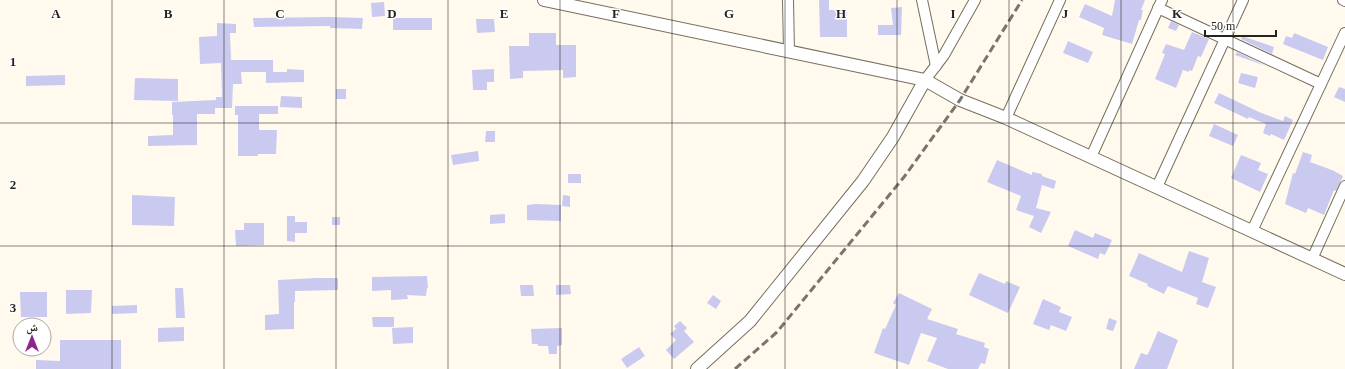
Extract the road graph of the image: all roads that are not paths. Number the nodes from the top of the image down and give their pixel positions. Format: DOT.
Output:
graph roads {
  1 [pos="544,0"];
  2 [pos="788,0"];
  3 [pos="922,0"];
  4 [pos="975,0"];
  5 [pos="1060,0"];
  6 [pos="1243,0"];
  7 [pos="1160,4"];
  8 [pos="1345,33"];
  9 [pos="1225,39"];
  10 [pos="789,52"];
  11 [pos="936,66"];
  12 [pos="925,80"];
  13 [pos="1321,84"];
  14 [pos="1006,118"];
  15 [pos="1091,157"];
  16 [pos="1345,186"];
  17 [pos="1157,187"];
  18 [pos="1252,231"];
  19 [pos="1312,259"];
  20 [pos="1345,274"];
  21 [pos="697,369"];
  1 -- 10 [label="main road"];
  2 -- 10 [label="street"];
  3 -- 11 [label="street"];
  4 -- 11 [label="street"];
  5 -- 14 [label="street"];
  6 -- 9 [label="street"];
  7 -- 9 [label="street"];
  7 -- 15 [label="street"];
  8 -- 13 [label="street"];
  9 -- 13 [label="street"];
  9 -- 17 [label="street"];
  10 -- 12 [label="main road"];
  11 -- 12 [label="street"];
  12 -- 14 [label="main road"];
  12 -- 21 [label="main road"];
  13 -- 18 [label="street"];
  14 -- 15 [label="main road"];
  15 -- 17 [label="main road"];
  16 -- 19 [label="street"];
  17 -- 18 [label="main road"];
  18 -- 19 [label="main road"];
  19 -- 20 [label="main road"];
}
